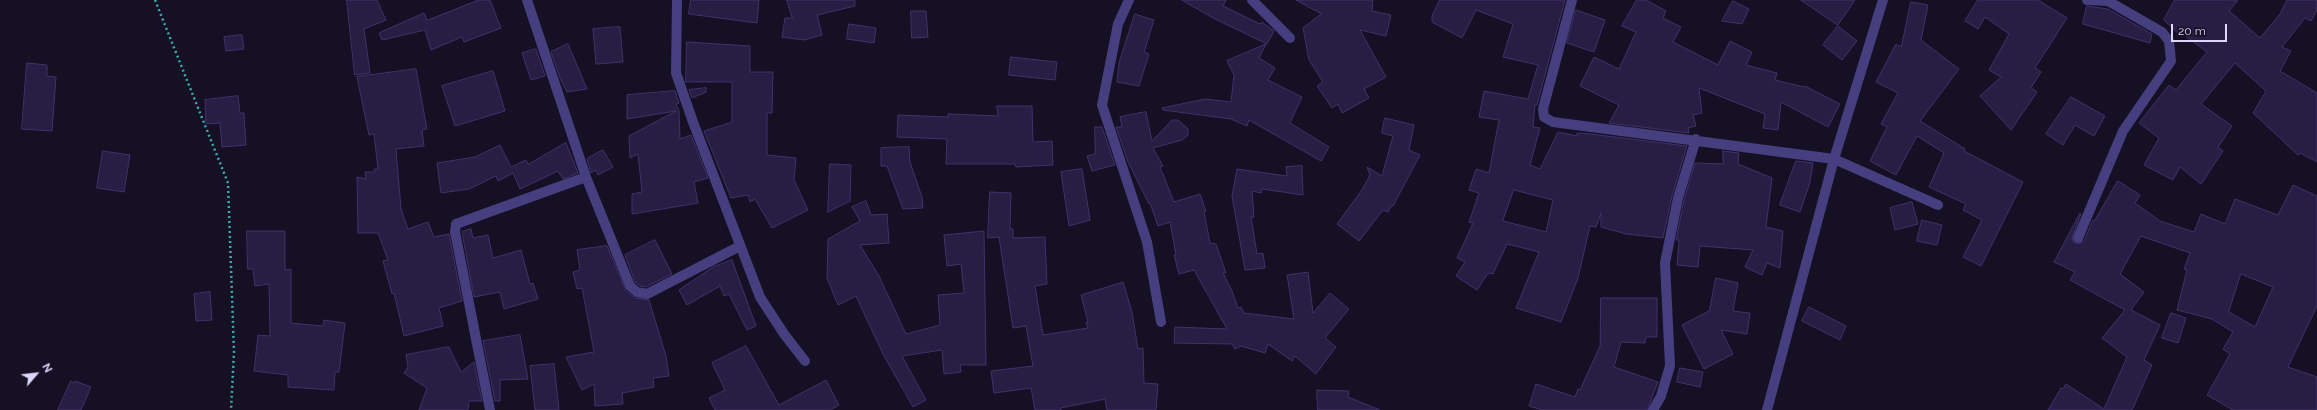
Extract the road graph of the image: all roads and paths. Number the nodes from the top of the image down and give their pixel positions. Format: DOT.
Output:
graph roads {
  1 [pos="155,0"];
  2 [pos="527,0"];
  3 [pos="677,0"];
  4 [pos="1129,0"];
  5 [pos="1252,0"];
  6 [pos="1572,0"];
  7 [pos="1883,0"];
  8 [pos="2087,0"];
  9 [pos="2109,0"];
  10 [pos="1290,38"];
  11 [pos="1696,140"];
  12 [pos="1834,159"];
  13 [pos="586,177"];
  14 [pos="1938,205"];
  15 [pos="2078,238"];
  16 [pos="740,246"];
  17 [pos="1161,322"];
  18 [pos="805,361"];
  19 [pos="231,410"];
  20 [pos="490,410"];
  21 [pos="1653,410"];
  22 [pos="1767,410"];
  1 -- 19 [label="path"];
  2 -- 13 [label="street"];
  3 -- 16 [label="street"];
  4 -- 17 [label="street"];
  5 -- 10 [label="street"];
  6 -- 11 [label="street"];
  7 -- 12 [label="street"];
  8 -- 9 [label="street"];
  9 -- 15 [label="street"];
  11 -- 12 [label="street"];
  11 -- 21 [label="street"];
  12 -- 14 [label="street"];
  12 -- 22 [label="street"];
  13 -- 16 [label="street"];
  13 -- 20 [label="street"];
  16 -- 18 [label="street"];
}
